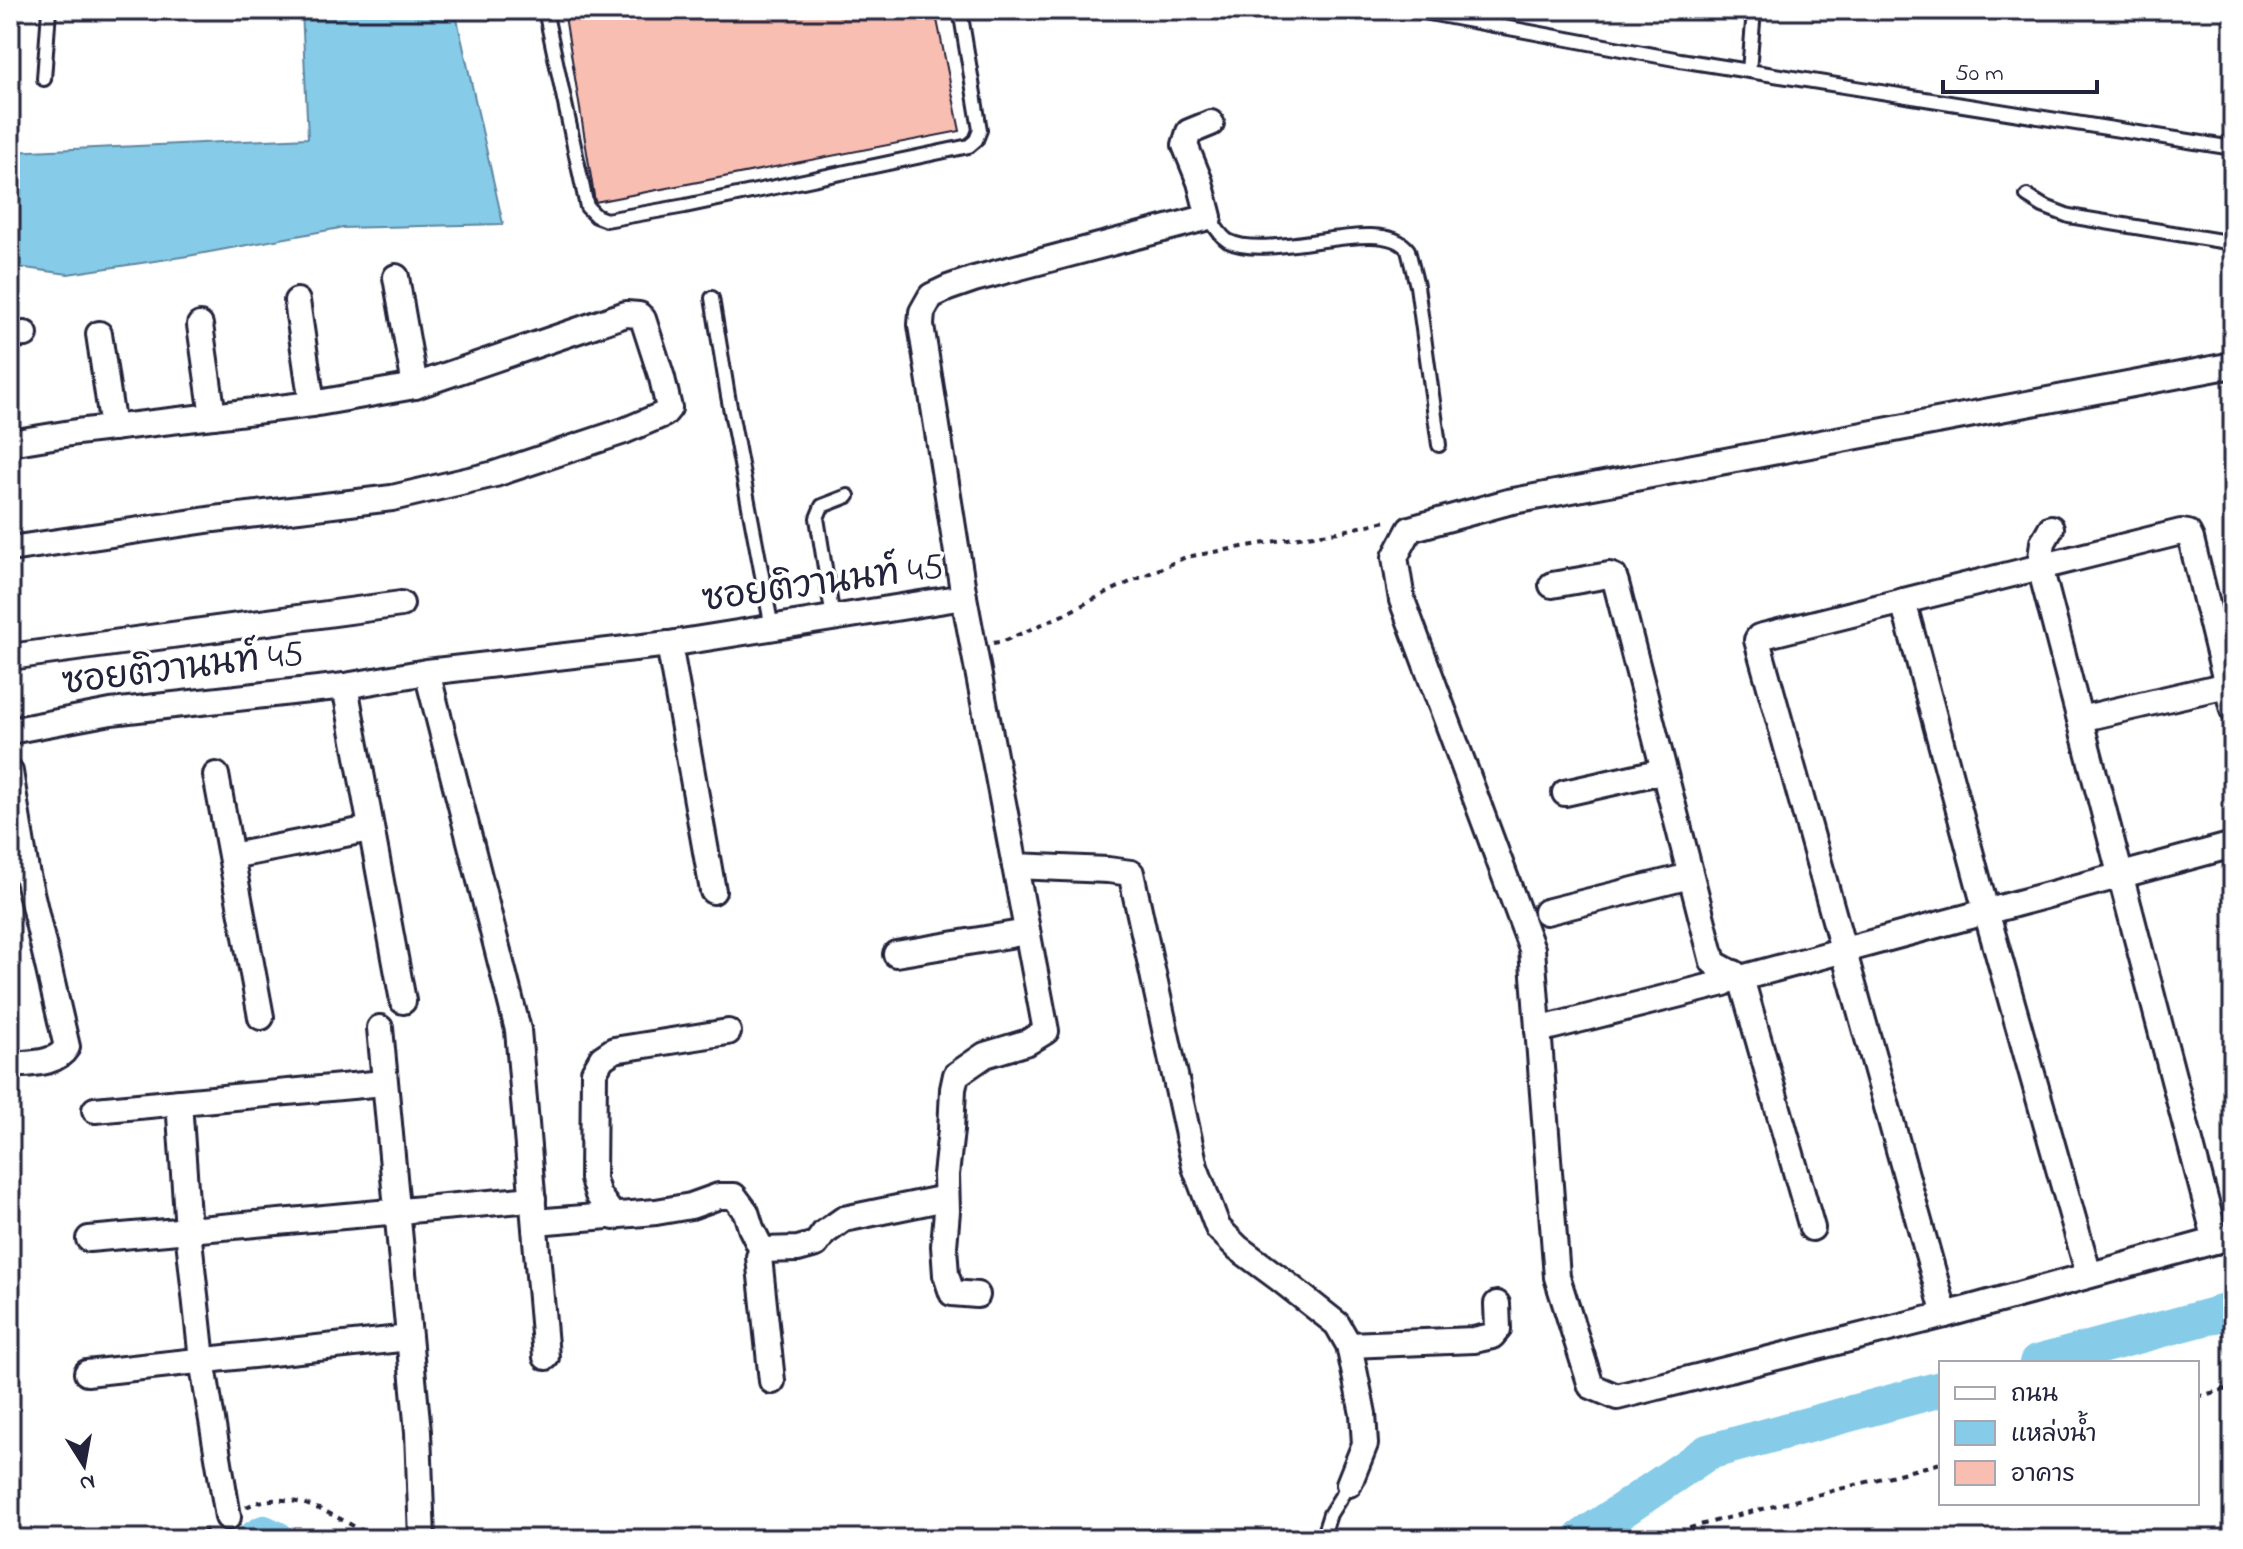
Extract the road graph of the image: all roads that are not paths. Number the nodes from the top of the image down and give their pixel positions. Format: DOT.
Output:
graph roads {
  1 [pos="49,10"];
  2 [pos="545,10"];
  3 [pos="960,10"];
  4 [pos="1413,10"];
  5 [pos="1754,10"];
  6 [pos="1749,71"];
  7 [pos="44,79"];
  8 [pos="1211,123"];
  9 [pos="2233,148"];
  10 [pos="2027,196"];
  11 [pos="1209,217"];
  12 [pos="2233,243"];
  13 [pos="396,277"];
  14 [pos="712,298"];
  15 [pos="297,301"];
  16 [pos="200,325"];
  17 [pos="99,334"];
  18 [pos="2233,365"];
  19 [pos="415,386"];
  20 [pos="312,404"];
  21 [pos="213,416"];
  22 [pos="113,428"];
  23 [pos="10,443"];
  24 [pos="1439,445"];
  25 [pos="848,496"];
  26 [pos="2051,528"];
  27 [pos="10,549"];
  28 [pos="2040,567"];
  29 [pos="1552,585"];
  30 [pos="964,597"];
  31 [pos="1903,601"];
  32 [pos="401,604"];
  33 [pos="833,618"];
  34 [pos="772,628"];
  35 [pos="669,644"];
  36 [pos="10,657"];
  37 [pos="427,672"];
  38 [pos="2227,685"];
  39 [pos="345,686"];
  40 [pos="2233,710"];
  41 [pos="2080,719"];
  42 [pos="10,731"];
  43 [pos="1663,771"];
  44 [pos="10,772"];
  45 [pos="216,775"];
  46 [pos="1565,793"];
  47 [pos="370,829"];
  48 [pos="2233,845"];
  49 [pos="232,856"];
  50 [pos="1015,866"];
  51 [pos="18,873"];
  52 [pos="2121,875"];
  53 [pos="1690,876"];
  54 [pos="713,891"];
  55 [pos="1986,911"];
  56 [pos="1546,912"];
  57 [pos="1027,932"];
  58 [pos="1842,949"];
  59 [pos="896,954"];
  60 [pos="1738,975"];
  61 [pos="403,1001"];
  62 [pos="261,1017"];
  63 [pos="380,1028"];
  64 [pos="1538,1030"];
  65 [pos="728,1032"];
  66 [pos="10,1065"];
  67 [pos="384,1083"];
  68 [pos="179,1102"];
  69 [pos="95,1110"];
  70 [pos="946,1198"];
  71 [pos="534,1210"];
  72 [pos="398,1211"];
  73 [pos="614,1217"];
  74 [pos="1812,1228"];
  75 [pos="188,1230"];
  76 [pos="2225,1238"];
  77 [pos="89,1239"];
  78 [pos="762,1250"];
  79 [pos="2089,1275"];
  80 [pos="977,1295"];
  81 [pos="1497,1304"];
  82 [pos="1945,1315"];
  83 [pos="409,1338"];
  84 [pos="1349,1345"];
  85 [pos="546,1357"];
  86 [pos="202,1360"];
  87 [pos="87,1373"];
  88 [pos="772,1381"];
  89 [pos="1349,1484"];
  90 [pos="228,1517"];
  91 [pos="422,1539"];
  92 [pos="1322,1539"];
  1 -- 7 [label="lane"];
  2 -- 3 [label="lane"];
  4 -- 6 [label="lane"];
  5 -- 6 [label="lane"];
  6 -- 9 [label="lane"];
  8 -- 11 [label="street"];
  10 -- 12 [label="lane"];
  11 -- 24 [label="lane"];
  11 -- 30 [label="street"];
  13 -- 19 [label="street"];
  14 -- 34 [label="lane"];
  15 -- 20 [label="street"];
  16 -- 21 [label="street"];
  17 -- 22 [label="street"];
  18 -- 64 [label="street"];
  19 -- 20 [label="street"];
  19 -- 27 [label="street"];
  20 -- 21 [label="street"];
  21 -- 22 [label="street"];
  22 -- 23 [label="street"];
  25 -- 33 [label="lane"];
  26 -- 28 [label="street"];
  28 -- 31 [label="street"];
  28 -- 38 [label="street"];
  28 -- 41 [label="street"];
  29 -- 43 [label="street"];
  30 -- 33 [label="street, ซอยติวานนท์ 45"];
  30 -- 50 [label="street, ซอยติวานนท์ 45"];
  31 -- 55 [label="street"];
  31 -- 58 [label="street"];
  32 -- 36 [label="street"];
  33 -- 34 [label="street, ซอยติวานนท์ 45"];
  34 -- 35 [label="street, ซอยติวานนท์ 45"];
  35 -- 37 [label="street, ซอยติวานนท์ 45"];
  35 -- 54 [label="street"];
  37 -- 39 [label="street, ซอยติวานนท์ 45"];
  37 -- 71 [label="street"];
  38 -- 40 [label="street"];
  38 -- 41 [label="street"];
  39 -- 42 [label="street, ซอยติวานนท์ 45"];
  39 -- 47 [label="street"];
  41 -- 52 [label="street"];
  43 -- 46 [label="street"];
  43 -- 53 [label="street"];
  44 -- 51 [label="street"];
  45 -- 49 [label="street"];
  47 -- 49 [label="street"];
  47 -- 61 [label="street"];
  48 -- 52 [label="street"];
  49 -- 62 [label="street"];
  50 -- 57 [label="street, ซอยติวานนท์ 45"];
  50 -- 84 [label="street"];
  51 -- 66 [label="street"];
  52 -- 55 [label="street"];
  52 -- 76 [label="street"];
  53 -- 56 [label="street"];
  53 -- 60 [label="street"];
  55 -- 58 [label="street"];
  55 -- 79 [label="street"];
  57 -- 59 [label="street"];
  57 -- 70 [label="street, ซอยติวานนท์ 45"];
  58 -- 60 [label="street"];
  58 -- 82 [label="street"];
  60 -- 64 [label="street"];
  60 -- 74 [label="street"];
  63 -- 67 [label="street"];
  64 -- 82 [label="street"];
  65 -- 73 [label="street"];
  67 -- 68 [label="street"];
  67 -- 72 [label="street"];
  68 -- 69 [label="street"];
  68 -- 75 [label="street"];
  70 -- 78 [label="street"];
  70 -- 80 [label="street"];
  71 -- 72 [label="street"];
  71 -- 73 [label="street"];
  71 -- 85 [label="street"];
  72 -- 75 [label="street"];
  72 -- 83 [label="street"];
  73 -- 78 [label="street"];
  75 -- 77 [label="street"];
  75 -- 86 [label="street"];
  76 -- 79 [label="street"];
  78 -- 88 [label="street"];
  79 -- 82 [label="street"];
  81 -- 84 [label="street"];
  83 -- 86 [label="street"];
  83 -- 91 [label="street"];
  84 -- 89 [label="street"];
  86 -- 87 [label="street"];
  86 -- 90 [label="street"];
  89 -- 92 [label="lane"];
}
